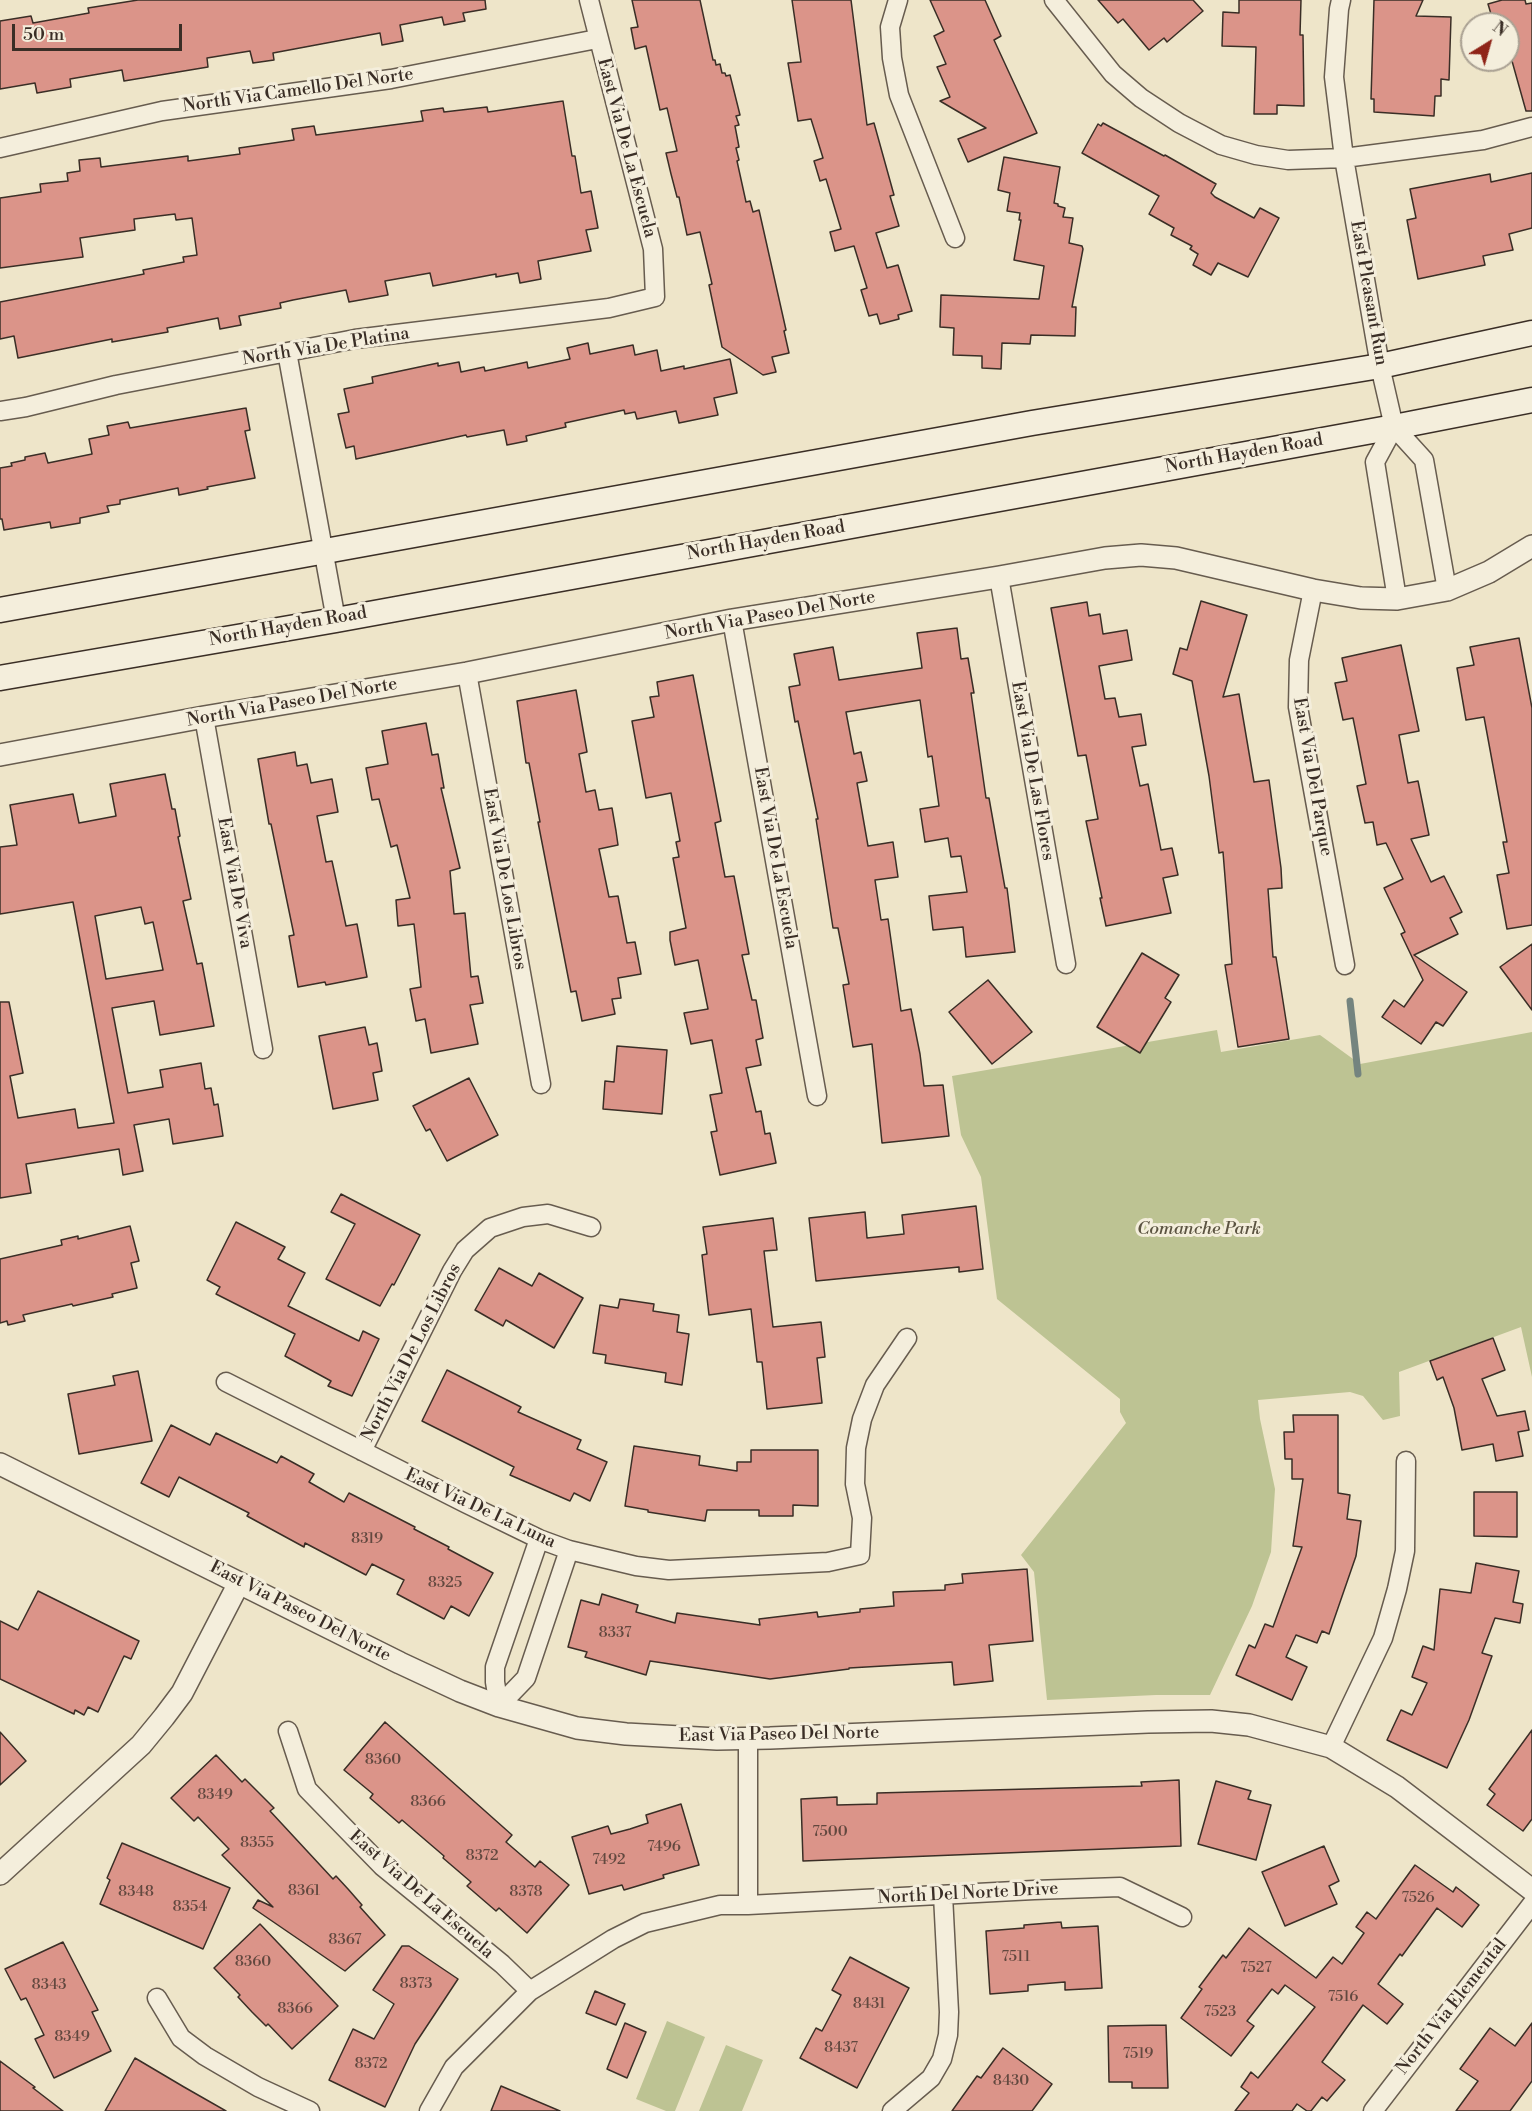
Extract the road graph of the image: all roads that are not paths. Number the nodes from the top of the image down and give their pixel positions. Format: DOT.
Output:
graph roads {
  1 [pos="589,0"];
  2 [pos="898,0"];
  3 [pos="1054,0"];
  4 [pos="1341,0"];
  5 [pos="597,39"];
  6 [pos="1532,127"];
  7 [pos="0,148"];
  8 [pos="1344,158"];
  9 [pos="955,238"];
  10 [pos="655,297"];
  11 [pos="1532,333"];
  12 [pos="287,352"];
  13 [pos="1380,366"];
  14 [pos="1532,400"];
  15 [pos="0,411"];
  16 [pos="1395,427"];
  17 [pos="1531,549"];
  18 [pos="324,551"];
  19 [pos="999,577"];
  20 [pos="1313,590"];
  21 [pos="1447,590"];
  22 [pos="1397,599"];
  23 [pos="0,610"];
  24 [pos="336,620"];
  25 [pos="732,620"];
  26 [pos="467,673"];
  27 [pos="0,678"];
  28 [pos="204,717"];
  29 [pos="0,755"];
  30 [pos="1066,964"];
  31 [pos="1345,964"];
  32 [pos="263,1049"];
  33 [pos="541,1084"];
  34 [pos="817,1096"];
  35 [pos="591,1227"];
  36 [pos="907,1338"];
  37 [pos="226,1382"];
  38 [pos="362,1451"];
  39 [pos="1406,1461"];
  40 [pos="0,1464"];
  41 [pos="539,1539"];
  42 [pos="569,1550"];
  43 [pos="239,1583"];
  44 [pos="499,1706"];
  45 [pos="288,1731"];
  46 [pos="748,1738"];
  47 [pos="1331,1747"];
  48 [pos="0,1874"];
  49 [pos="1532,1890"];
  50 [pos="943,1895"];
  51 [pos="1532,1904"];
  52 [pos="748,1905"];
  53 [pos="1182,1917"];
  54 [pos="531,1991"];
  55 [pos="157,1998"];
  56 [pos="310,2111"];
  57 [pos="429,2111"];
  58 [pos="892,2111"];
  59 [pos="1373,2111"];
  1 -- 5 [label="street, East Via De La Escuela"];
  2 -- 9 [label="street"];
  3 -- 8 [label="street"];
  4 -- 8 [label="street, East Pleasant Run"];
  5 -- 7 [label="street, North Via Camello Del Norte"];
  5 -- 10 [label="street, East Via De La Escuela"];
  6 -- 8 [label="street"];
  8 -- 13 [label="street, East Pleasant Run"];
  10 -- 12 [label="street, North Via De Platina"];
  11 -- 13 [label="main road"];
  12 -- 15 [label="street, North Via De Platina"];
  12 -- 18 [label="street"];
  13 -- 16 [label="street, East Pleasant Run"];
  13 -- 18 [label="main road"];
  14 -- 16 [label="main road, North Hayden Road"];
  16 -- 21 [label="street, East Pleasant Run"];
  16 -- 22 [label="street"];
  16 -- 24 [label="main road, North Hayden Road"];
  17 -- 21 [label="street, North Via Paseo Del Norte"];
  18 -- 23 [label="main road"];
  18 -- 24 [label="street"];
  19 -- 20 [label="street, North Via Paseo Del Norte"];
  19 -- 25 [label="street, North Via Paseo Del Norte"];
  19 -- 30 [label="street, East Via De Las Flores"];
  20 -- 22 [label="street, North Via Paseo Del Norte"];
  20 -- 31 [label="street, East Via Del Parque"];
  21 -- 22 [label="street, North Via Paseo Del Norte"];
  24 -- 27 [label="main road, North Hayden Road"];
  25 -- 26 [label="street, North Via Paseo Del Norte"];
  25 -- 34 [label="street, East Via De La Escuela"];
  26 -- 28 [label="street, North Via Paseo Del Norte"];
  26 -- 33 [label="street, East Via De Los Libros"];
  28 -- 29 [label="street, North Via Paseo Del Norte"];
  28 -- 32 [label="street, East Via De Viva"];
  35 -- 38 [label="street, North Via De Los Libros"];
  36 -- 42 [label="street, East Via De La Luna"];
  37 -- 38 [label="street, East Via De La Luna"];
  38 -- 41 [label="street, East Via De La Luna"];
  39 -- 47 [label="street"];
  40 -- 43 [label="street, East Via Paseo Del Norte"];
  41 -- 42 [label="street, East Via De La Luna"];
  41 -- 44 [label="street"];
  42 -- 44 [label="street"];
  43 -- 44 [label="street, East Via Paseo Del Norte"];
  43 -- 48 [label="street"];
  44 -- 46 [label="street, East Via Paseo Del Norte"];
  45 -- 54 [label="street, East Via De La Escuela"];
  46 -- 47 [label="street, East Via Paseo Del Norte"];
  46 -- 52 [label="street"];
  47 -- 49 [label="street, East Via Paseo Del Norte"];
  50 -- 52 [label="street, North Del Norte Drive"];
  50 -- 53 [label="street, North Del Norte Drive"];
  50 -- 58 [label="street"];
  51 -- 59 [label="street, North Via Elemental"];
  52 -- 54 [label="street, North Del Norte Drive"];
  54 -- 57 [label="street, North Del Norte Drive"];
  55 -- 56 [label="street"];
}
